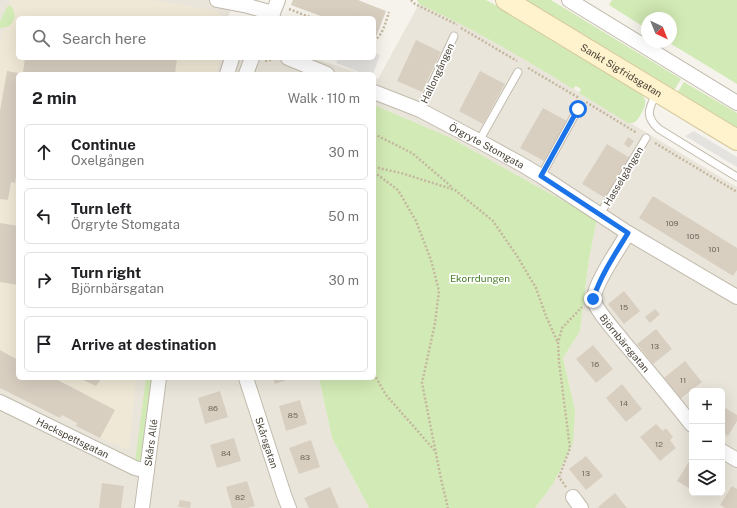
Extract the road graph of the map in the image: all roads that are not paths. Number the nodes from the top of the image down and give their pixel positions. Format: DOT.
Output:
graph roads {
  1 [pos="217,0"];
  2 [pos="506,0"];
  3 [pos="569,0"];
  4 [pos="248,8"];
  5 [pos="277,10"];
  6 [pos="454,36"];
  7 [pos="231,60"];
  8 [pos="251,60"];
  9 [pos="293,60"];
  10 [pos="228,72"];
  11 [pos="247,72"];
  12 [pos="322,72"];
  13 [pos="518,72"];
  14 [pos="657,92"];
  15 [pos="376,93"];
  16 [pos="737,103"];
  17 [pos="578,109"];
  18 [pos="420,110"];
  19 [pos="646,138"];
  20 [pos="479,140"];
  21 [pos="737,140"];
  22 [pos="541,176"];
  23 [pos="737,176"];
  24 [pos="600,214"];
  25 [pos="628,233"];
  26 [pos="737,297"];
  27 [pos="158,380"];
  28 [pos="247,380"];
  29 [pos="0,402"];
  30 [pos="691,424"];
  31 [pos="725,453"];
  32 [pos="737,460"];
  33 [pos="147,470"];
  34 [pos="142,508"];
  35 [pos="289,508"];
  1 -- 4 [label="street"];
  2 -- 14 [label="street, Sankt Sigfridsgatan"];
  3 -- 16 [label="street"];
  4 -- 5 [label="street"];
  6 -- 18 [label="lane, Hallongången"];
  7 -- 10 [label="street"];
  8 -- 11 [label="street"];
  9 -- 12 [label="street"];
  13 -- 20 [label="lane"];
  14 -- 21 [label="street, Sankt Sigfridsgatan"];
  14 -- 23 [label="lane"];
  15 -- 18 [label="street, Örgryte Stomgata"];
  17 -- 22 [label="lane"];
  18 -- 20 [label="street, Örgryte Stomgata"];
  19 -- 24 [label="lane, Hasselgången"];
  20 -- 22 [label="street, Örgryte Stomgata"];
  22 -- 24 [label="street, Örgryte Stomgata"];
  24 -- 25 [label="street, Örgryte Stomgata"];
  25 -- 26 [label="street, Örgryte Stomgata"];
  25 -- 30 [label="street, Björnbärsgatan"];
  27 -- 33 [label="street, Skårs Allé"];
  28 -- 35 [label="street, Skårsgatan"];
  29 -- 33 [label="street, Hackspettsgatan"];
  31 -- 32 [label="street"];
  33 -- 34 [label="street, Skårs Allé"];
}
